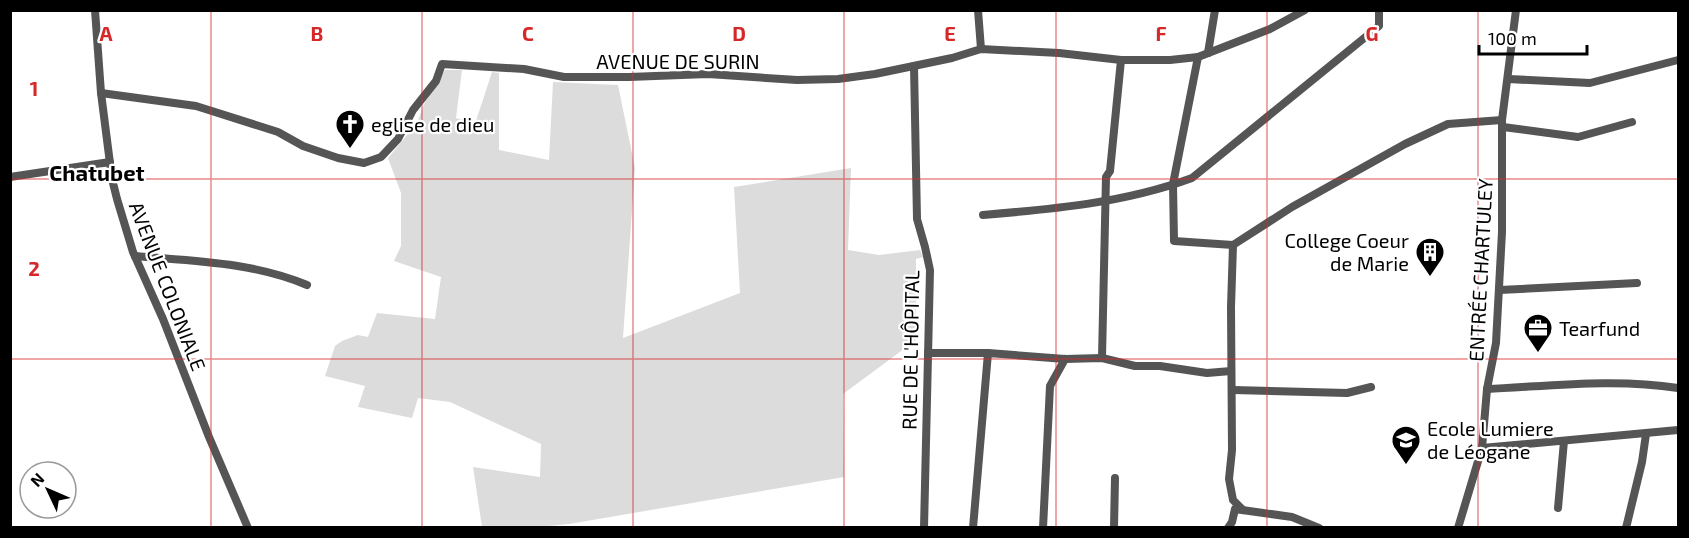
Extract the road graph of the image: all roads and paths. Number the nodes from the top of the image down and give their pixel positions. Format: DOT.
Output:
graph roads {
  1 [pos="95,10"];
  2 [pos="978,10"];
  3 [pos="1215,10"];
  4 [pos="1379,10"];
  5 [pos="1516,10"];
  6 [pos="1302,11"];
  7 [pos="981,49"];
  8 [pos="1208,53"];
  9 [pos="1198,57"];
  10 [pos="1121,60"];
  11 [pos="1678,60"];
  12 [pos="914,66"];
  13 [pos="1508,79"];
  14 [pos="101,93"];
  15 [pos="1632,122"];
  16 [pos="1503,124"];
  17 [pos="110,162"];
  18 [pos="10,177"];
  19 [pos="1173,184"];
  20 [pos="1104,202"];
  21 [pos="983,215"];
  22 [pos="1233,245"];
  23 [pos="135,256"];
  24 [pos="1637,284"];
  25 [pos="307,285"];
  26 [pos="1499,290"];
  27 [pos="928,353"];
  28 [pos="988,354"];
  29 [pos="1102,358"];
  30 [pos="1065,359"];
  31 [pos="1231,371"];
  32 [pos="1371,387"];
  33 [pos="1678,388"];
  34 [pos="1487,389"];
  35 [pos="1233,390"];
  36 [pos="1678,430"];
  37 [pos="1646,434"];
  38 [pos="1564,441"];
  39 [pos="1482,448"];
  40 [pos="1115,478"];
  41 [pos="1558,508"];
  42 [pos="1243,510"];
  43 [pos="248,528"];
  44 [pos="924,528"];
  45 [pos="973,528"];
  46 [pos="1043,528"];
  47 [pos="1114,528"];
  48 [pos="1228,528"];
  49 [pos="1318,528"];
  50 [pos="1458,528"];
  51 [pos="1626,528"];
  1 -- 14 [label="street, AVENUE COLONIALE"];
  2 -- 7 [label="street"];
  3 -- 8 [label="street"];
  4 -- 19 [label="street"];
  5 -- 13 [label="street, ENTRÉE CHARTULEY"];
  6 -- 8 [label="street, AVENUE DE SURIN"];
  7 -- 10 [label="street, AVENUE DE SURIN"];
  7 -- 12 [label="street, AVENUE DE SURIN"];
  8 -- 9 [label="street, AVENUE DE SURIN"];
  9 -- 10 [label="street, AVENUE DE SURIN"];
  9 -- 19 [label="street"];
  10 -- 20 [label="street"];
  11 -- 13 [label="street"];
  12 -- 14 [label="street, AVENUE DE SURIN"];
  12 -- 27 [label="street, RUE DE L'HÔPITAL"];
  13 -- 16 [label="street, ENTRÉE CHARTULEY"];
  14 -- 17 [label="street, AVENUE COLONIALE"];
  15 -- 16 [label="street"];
  16 -- 22 [label="street"];
  16 -- 26 [label="street, ENTRÉE CHARTULEY"];
  17 -- 18 [label="street"];
  17 -- 23 [label="street, AVENUE COLONIALE"];
  19 -- 20 [label="street"];
  19 -- 22 [label="street"];
  20 -- 21 [label="street"];
  20 -- 29 [label="street"];
  22 -- 31 [label="street"];
  23 -- 25 [label="street"];
  23 -- 43 [label="street, AVENUE COLONIALE"];
  24 -- 26 [label="street"];
  26 -- 34 [label="street, ENTRÉE CHARTULEY"];
  27 -- 28 [label="street"];
  27 -- 44 [label="street, RUE DE L'HÔPITAL"];
  28 -- 30 [label="street"];
  28 -- 45 [label="street"];
  29 -- 30 [label="street"];
  29 -- 31 [label="street"];
  30 -- 46 [label="street"];
  31 -- 35 [label="street"];
  32 -- 35 [label="street"];
  33 -- 34 [label="street"];
  34 -- 39 [label="street, ENTRÉE CHARTULEY"];
  35 -- 42 [label="street"];
  36 -- 37 [label="street"];
  37 -- 38 [label="street"];
  37 -- 51 [label="street"];
  38 -- 39 [label="street"];
  38 -- 41 [label="street"];
  39 -- 50 [label="street, ENTRÉE CHARTULEY"];
  40 -- 47 [label="street"];
  42 -- 48 [label="street"];
  42 -- 49 [label="street"];
}
